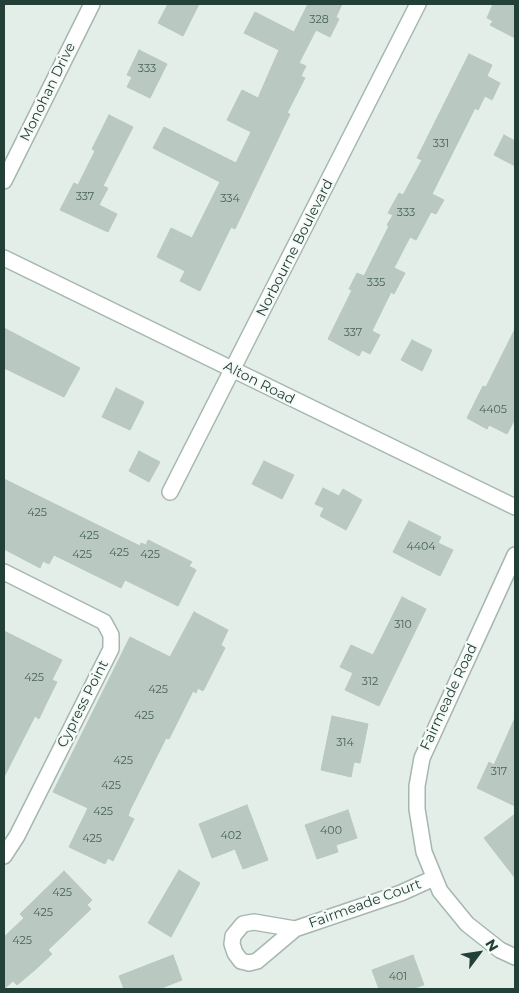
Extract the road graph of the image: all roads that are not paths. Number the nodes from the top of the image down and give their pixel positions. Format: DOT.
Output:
graph roads {
  1 [pos="92,4"];
  2 [pos="418,4"];
  3 [pos="4,181"];
  4 [pos="4,258"];
  5 [pos="234,370"];
  6 [pos="170,492"];
  7 [pos="515,507"];
  8 [pos="515,555"];
  9 [pos="4,572"];
  10 [pos="4,856"];
  11 [pos="434,878"];
  12 [pos="295,929"];
  13 [pos="515,958"];
  1 -- 3 [label="street, Monohan Drive"];
  2 -- 5 [label="street, Norbourne Boulevard"];
  4 -- 5 [label="street, Alton Road"];
  5 -- 6 [label="street, Norbourne Boulevard"];
  5 -- 7 [label="street, Alton Road"];
  8 -- 11 [label="street, Fairmeade Road"];
  9 -- 10 [label="street, Cypress Point"];
  11 -- 12 [label="street, Fairmeade Court"];
  11 -- 13 [label="street, Fairmeade Road"];
}
